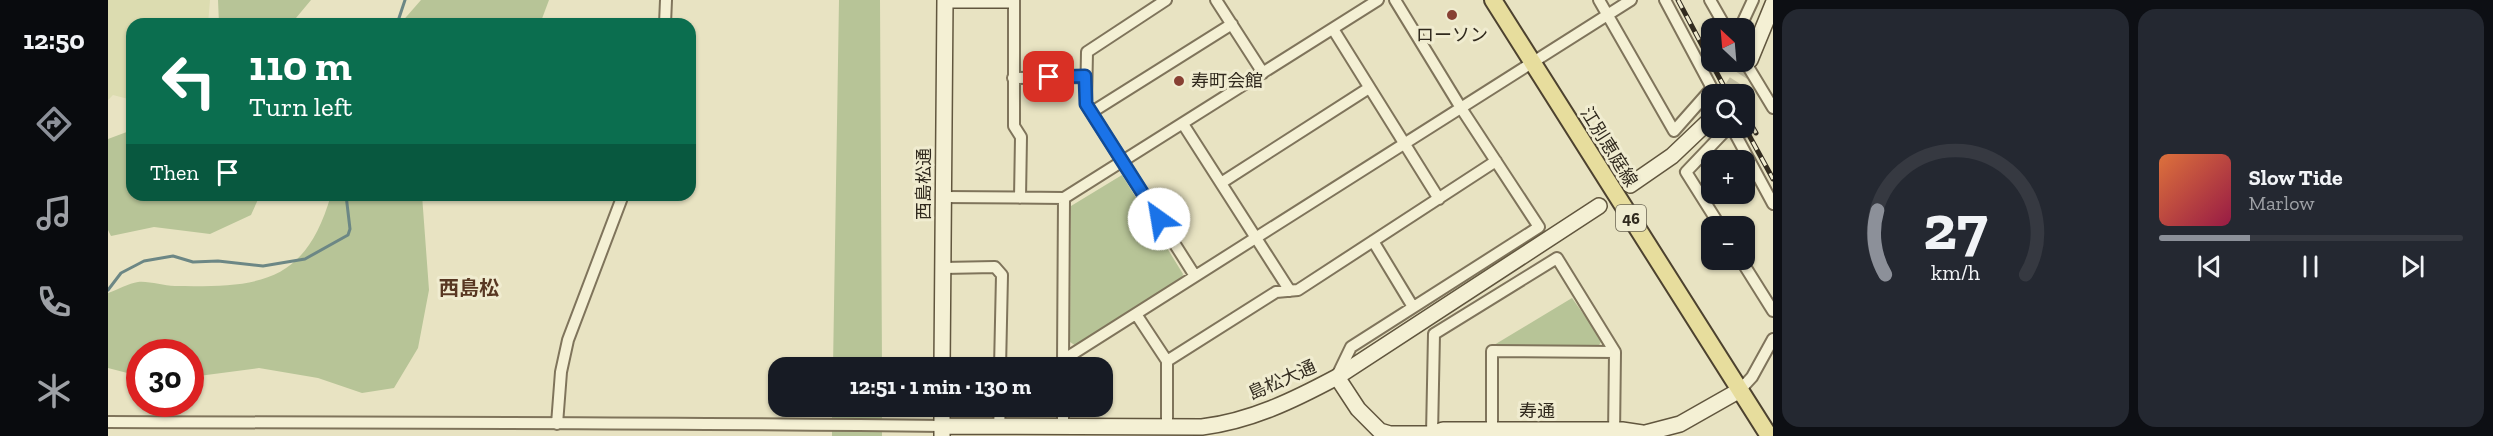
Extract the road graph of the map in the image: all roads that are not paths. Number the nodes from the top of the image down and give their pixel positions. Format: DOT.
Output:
graph roads {
  1 [pos="666,0"];
  2 [pos="945,0"];
  3 [pos="1009,0"];
  4 [pos="1014,0"];
  5 [pos="1166,0"];
  6 [pos="1217,0"];
  7 [pos="1378,0"];
  8 [pos="1395,0"];
  9 [pos="1493,0"];
  10 [pos="1599,0"];
  11 [pos="1631,0"];
  12 [pos="1665,0"];
  13 [pos="1710,0"];
  14 [pos="1753,0"];
  15 [pos="1773,4"];
  16 [pos="1608,15"];
  17 [pos="665,18"];
  18 [pos="1720,18"];
  19 [pos="1745,18"];
  20 [pos="1232,24"];
  21 [pos="1333,29"];
  22 [pos="1755,43"];
  23 [pos="1533,63"];
  24 [pos="1754,72"];
  25 [pos="1263,74"];
  26 [pos="1085,76"];
  27 [pos="1012,78"];
  28 [pos="1710,84"];
  29 [pos="1370,88"];
  30 [pos="1701,104"];
  31 [pos="1461,108"];
  32 [pos="1773,108"];
  33 [pos="1092,112"];
  34 [pos="1183,124"];
  35 [pos="1701,128"];
  36 [pos="1720,138"];
  37 [pos="1736,138"];
  38 [pos="1405,144"];
  39 [pos="1496,161"];
  40 [pos="1123,162"];
  41 [pos="1221,183"];
  42 [pos="1630,185"];
  43 [pos="943,197"];
  44 [pos="1020,198"];
  45 [pos="1064,198"];
  46 [pos="1439,199"];
  47 [pos="621,201"];
  48 [pos="1773,204"];
  49 [pos="1599,206"];
  50 [pos="1714,216"];
  51 [pos="1256,237"];
  52 [pos="1373,241"];
  53 [pos="944,268"];
  54 [pos="1747,270"];
  55 [pos="1195,276"];
  56 [pos="1290,291"];
  57 [pos="1413,307"];
  58 [pos="1773,311"];
  59 [pos="1136,314"];
  60 [pos="1773,339"];
  61 [pos="1615,352"];
  62 [pos="942,357"];
  63 [pos="1000,357"];
  64 [pos="1063,357"];
  65 [pos="1073,357"];
  66 [pos="1167,361"];
  67 [pos="1337,377"];
  68 [pos="1740,390"];
  69 [pos="1063,417"];
  70 [pos="108,422"];
  71 [pos="557,424"];
  72 [pos="1063,428"];
  73 [pos="1167,428"];
  74 [pos="1004,430"];
  75 [pos="942,431"];
  76 [pos="1492,433"];
  77 [pos="1614,433"];
  78 [pos="1433,435"];
  79 [pos="1638,435"];
  80 [pos="1769,436"];
  1 -- 17 [label="street"];
  2 -- 3 [label="street"];
  2 -- 43 [label="street, 西島松通"];
  4 -- 27 [label="street"];
  5 -- 26 [label="street"];
  6 -- 20 [label="street"];
  7 -- 21 [label="street"];
  8 -- 31 [label="street"];
  9 -- 23 [label="main road, 江別恵庭線 / 46"];
  10 -- 16 [label="street"];
  11 -- 16 [label="street"];
  12 -- 28 [label="street"];
  13 -- 18 [label="street"];
  14 -- 19 [label="street"];
  15 -- 22 [label="street"];
  16 -- 23 [label="street"];
  16 -- 30 [label="street"];
  20 -- 25 [label="street"];
  20 -- 33 [label="street"];
  21 -- 25 [label="street"];
  21 -- 29 [label="street"];
  23 -- 31 [label="street"];
  23 -- 68 [label="main road, 江別恵庭線 / 46"];
  24 -- 32 [label="street"];
  25 -- 34 [label="street"];
  26 -- 27 [label="street"];
  26 -- 33 [label="street"];
  27 -- 44 [label="street"];
  29 -- 38 [label="street"];
  29 -- 41 [label="street"];
  31 -- 38 [label="street"];
  31 -- 39 [label="street"];
  33 -- 40 [label="street"];
  34 -- 40 [label="street"];
  34 -- 41 [label="street"];
  35 -- 42 [label="street"];
  36 -- 50 [label="street"];
  37 -- 48 [label="street"];
  38 -- 46 [label="street"];
  38 -- 51 [label="street"];
  39 -- 46 [label="street"];
  39 -- 57 [label="street"];
  40 -- 45 [label="street"];
  40 -- 55 [label="street"];
  41 -- 51 [label="street"];
  43 -- 44 [label="street"];
  43 -- 53 [label="street, 西島松通"];
  44 -- 45 [label="street"];
  45 -- 64 [label="street"];
  46 -- 52 [label="street"];
  47 -- 71 [label="street"];
  49 -- 67 [label="street, 島松大通"];
  51 -- 55 [label="street"];
  51 -- 56 [label="street"];
  52 -- 56 [label="street"];
  52 -- 57 [label="street"];
  53 -- 62 [label="street, 西島松通"];
  53 -- 63 [label="street"];
  54 -- 58 [label="street"];
  55 -- 59 [label="street"];
  56 -- 66 [label="street"];
  57 -- 67 [label="street"];
  59 -- 65 [label="street"];
  59 -- 66 [label="street"];
  60 -- 68 [label="street"];
  61 -- 76 [label="street"];
  61 -- 77 [label="street"];
  61 -- 78 [label="street"];
  66 -- 73 [label="street"];
  67 -- 73 [label="street, 島松大通"];
  67 -- 78 [label="street, 寿通"];
  68 -- 79 [label="street, 寿通"];
  68 -- 80 [label="main road, 江別恵庭線 / 46"];
  69 -- 72 [label="street"];
  70 -- 71 [label="street"];
  71 -- 75 [label="street"];
  72 -- 73 [label="street, 島松大通"];
  72 -- 74 [label="street, 島松大通"];
  74 -- 75 [label="street, 島松大通"];
  76 -- 77 [label="street, 寿通"];
  76 -- 78 [label="street, 寿通"];
  77 -- 79 [label="street, 寿通"];
}
